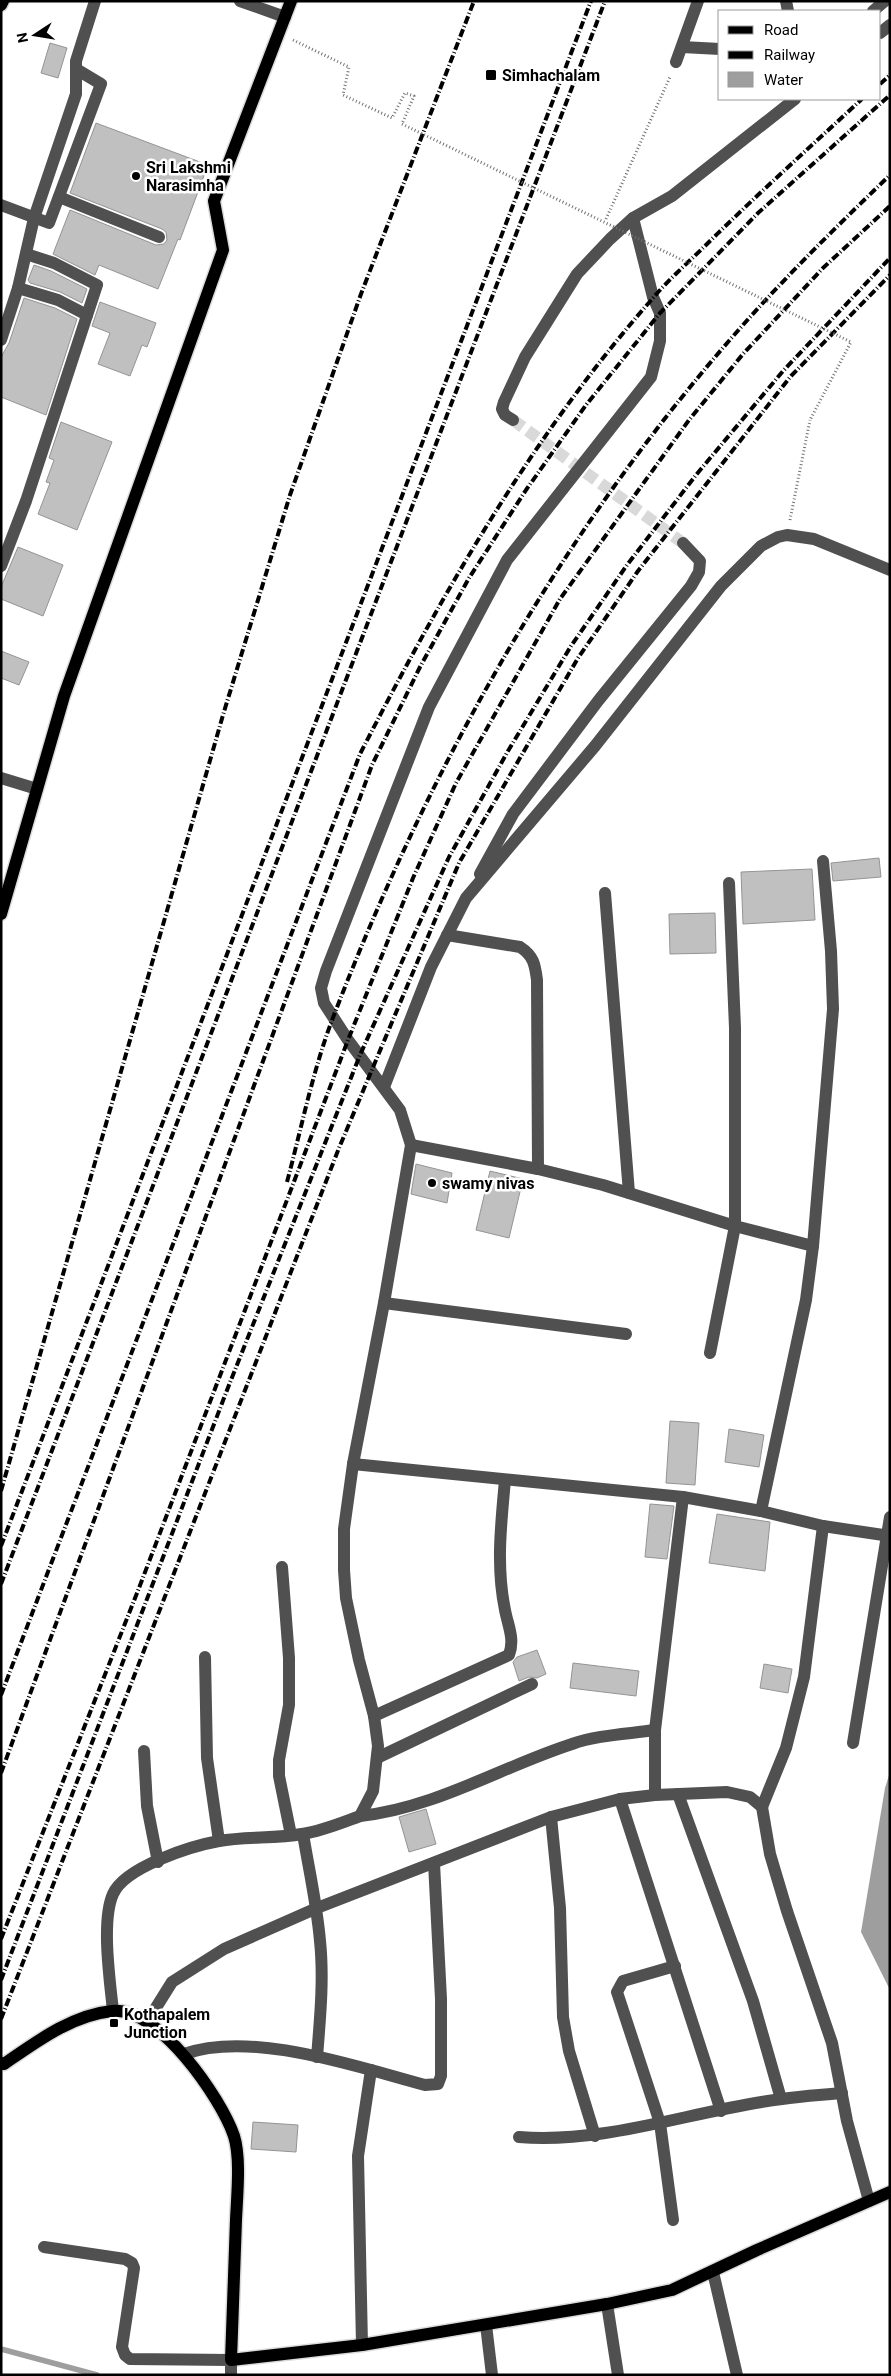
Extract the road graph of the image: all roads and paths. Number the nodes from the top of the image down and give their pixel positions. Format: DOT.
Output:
graph roads {
  1 [pos="95,1"];
  2 [pos="240,1"];
  3 [pos="291,1"];
  4 [pos="698,1"];
  5 [pos="885,1"];
  6 [pos="874,10"];
  7 [pos="285,17"];
  8 [pos="279,33"];
  9 [pos="682,47"];
  10 [pos="718,49"];
  11 [pos="676,62"];
  12 [pos="76,69"];
  13 [pos="794,100"];
  14 [pos="59,197"];
  15 [pos="1,205"];
  16 [pos="34,218"];
  17 [pos="633,218"];
  18 [pos="605,222"];
  19 [pos="159,237"];
  20 [pos="26,254"];
  21 [pos="18,288"];
  22 [pos="87,316"];
  23 [pos="1,340"];
  24 [pos="513,420"];
  25 [pos="787,535"];
  26 [pos="683,543"];
  27 [pos="1,566"];
  28 [pos="890,570"];
  29 [pos="1,778"];
  30 [pos="37,789"];
  31 [pos="823,861"];
  32 [pos="729,883"];
  33 [pos="605,893"];
  34 [pos="466,898"];
  35 [pos="1,914"];
  36 [pos="447,936"];
  37 [pos="384,1087"];
  38 [pos="411,1145"];
  39 [pos="538,1169"];
  40 [pos="629,1193"];
  41 [pos="734,1226"];
  42 [pos="813,1246"];
  43 [pos="384,1303"];
  44 [pos="626,1334"];
  45 [pos="710,1353"];
  46 [pos="353,1464"];
  47 [pos="505,1480"];
  48 [pos="683,1497"];
  49 [pos="761,1511"];
  50 [pos="890,1517"];
  51 [pos="823,1526"];
  52 [pos="888,1536"];
  53 [pos="282,1567"];
  54 [pos="205,1657"];
  55 [pos="532,1684"];
  56 [pos="374,1716"];
  57 [pos="655,1730"];
  58 [pos="853,1743"];
  59 [pos="144,1751"];
  60 [pos="379,1757"];
  61 [pos="678,1794"];
  62 [pos="655,1795"];
  63 [pos="620,1799"];
  64 [pos="762,1807"];
  65 [pos="360,1816"];
  66 [pos="551,1817"];
  67 [pos="297,1835"];
  68 [pos="219,1841"];
  69 [pos="158,1862"];
  70 [pos="434,1863"];
  71 [pos="317,1908"];
  72 [pos="675,1966"];
  73 [pos="113,2011"];
  74 [pos="147,2022"];
  75 [pos="184,2054"];
  76 [pos="318,2057"];
  77 [pos="1,2063"];
  78 [pos="371,2070"];
  79 [pos="842,2093"];
  80 [pos="781,2099"];
  81 [pos="721,2111"];
  82 [pos="660,2123"];
  83 [pos="595,2136"];
  84 [pos="519,2137"];
  85 [pos="890,2192"];
  86 [pos="868,2201"];
  87 [pos="673,2220"];
  88 [pos="44,2248"];
  89 [pos="713,2272"];
  90 [pos="607,2304"];
  91 [pos="486,2325"];
  92 [pos="362,2345"];
  93 [pos="231,2360"];
  94 [pos="231,2375"];
  95 [pos="492,2375"];
  96 [pos="618,2375"];
  97 [pos="737,2375"];
  1 -- 12 [label="street"];
  2 -- 7 [label="street"];
  3 -- 7 [label="main road"];
  4 -- 9 [label="street"];
  5 -- 6 [label="street"];
  7 -- 8 [label="main road"];
  8 -- 18 [label="path, bridge"];
  8 -- 30 [label="main road"];
  9 -- 10 [label="street"];
  9 -- 11 [label="street"];
  11 -- 18 [label="path"];
  12 -- 14 [label="street"];
  12 -- 16 [label="street"];
  13 -- 17 [label="street"];
  14 -- 16 [label="street"];
  14 -- 19 [label="street"];
  15 -- 16 [label="street"];
  16 -- 20 [label="street"];
  17 -- 24 [label="street"];
  17 -- 37 [label="street"];
  18 -- 25 [label="path, bridge"];
  20 -- 21 [label="street"];
  20 -- 22 [label="street"];
  21 -- 22 [label="street"];
  21 -- 23 [label="street"];
  22 -- 27 [label="street"];
  25 -- 28 [label="street"];
  25 -- 34 [label="street"];
  26 -- 34 [label="street"];
  29 -- 30 [label="street"];
  30 -- 35 [label="main road"];
  31 -- 42 [label="street"];
  32 -- 41 [label="street"];
  33 -- 40 [label="street"];
  34 -- 36 [label="street"];
  36 -- 37 [label="street"];
  36 -- 39 [label="street"];
  37 -- 38 [label="street"];
  38 -- 39 [label="street"];
  38 -- 43 [label="street"];
  39 -- 40 [label="street"];
  40 -- 41 [label="street"];
  41 -- 42 [label="street"];
  41 -- 45 [label="street"];
  42 -- 49 [label="street"];
  43 -- 44 [label="street"];
  43 -- 46 [label="street"];
  46 -- 47 [label="street"];
  46 -- 56 [label="street"];
  47 -- 48 [label="street"];
  47 -- 56 [label="street"];
  48 -- 49 [label="street"];
  48 -- 57 [label="street"];
  49 -- 51 [label="street"];
  50 -- 52 [label="street"];
  51 -- 52 [label="street"];
  51 -- 64 [label="street"];
  52 -- 58 [label="street"];
  53 -- 67 [label="street"];
  54 -- 68 [label="street"];
  55 -- 60 [label="street"];
  56 -- 60 [label="street"];
  57 -- 62 [label="street"];
  57 -- 65 [label="street"];
  59 -- 69 [label="street"];
  60 -- 65 [label="street"];
  61 -- 62 [label="street"];
  61 -- 64 [label="street"];
  61 -- 80 [label="street"];
  62 -- 63 [label="street"];
  63 -- 66 [label="street"];
  63 -- 72 [label="street"];
  64 -- 79 [label="street"];
  65 -- 67 [label="street"];
  66 -- 70 [label="street"];
  66 -- 83 [label="street"];
  67 -- 68 [label="street"];
  67 -- 71 [label="street"];
  68 -- 69 [label="street"];
  69 -- 73 [label="street"];
  70 -- 71 [label="street"];
  70 -- 78 [label="street"];
  71 -- 74 [label="street"];
  71 -- 76 [label="street"];
  72 -- 81 [label="street"];
  72 -- 82 [label="street"];
  73 -- 74 [label="main road"];
  73 -- 77 [label="main road"];
  74 -- 75 [label="main road"];
  75 -- 76 [label="street"];
  75 -- 93 [label="main road"];
  76 -- 78 [label="street"];
  78 -- 92 [label="street"];
  79 -- 80 [label="street"];
  79 -- 86 [label="street"];
  80 -- 81 [label="street"];
  81 -- 82 [label="street"];
  82 -- 83 [label="street"];
  82 -- 87 [label="street"];
  83 -- 84 [label="street"];
  85 -- 86 [label="main road"];
  86 -- 89 [label="main road"];
  88 -- 93 [label="street"];
  89 -- 90 [label="main road"];
  89 -- 97 [label="street"];
  90 -- 91 [label="main road"];
  90 -- 96 [label="street"];
  91 -- 92 [label="main road"];
  91 -- 95 [label="street"];
  92 -- 93 [label="main road"];
  93 -- 94 [label="street"];
}
